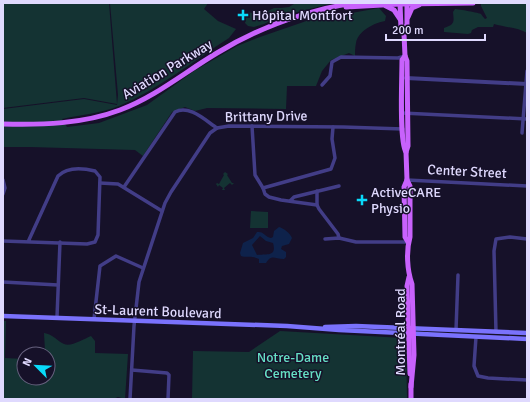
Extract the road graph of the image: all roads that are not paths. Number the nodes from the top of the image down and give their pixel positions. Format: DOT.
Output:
graph roads {
  1 [pos="353,3"];
  2 [pos="473,3"];
  3 [pos="400,4"];
  4 [pos="407,4"];
  5 [pos="423,4"];
  6 [pos="383,5"];
  7 [pos="314,12"];
  8 [pos="400,19"];
  9 [pos="407,20"];
  10 [pos="404,34"];
  11 [pos="405,56"];
  12 [pos="527,71"];
  13 [pos="405,78"];
  14 [pos="526,84"];
  15 [pos="322,85"];
  16 [pos="402,113"];
  17 [pos="408,113"];
  18 [pos="525,119"];
  19 [pos="3,124"];
  20 [pos="252,126"];
  21 [pos="333,127"];
  22 [pos="217,128"];
  23 [pos="405,129"];
  24 [pos="522,133"];
  25 [pos="3,180"];
  26 [pos="407,180"];
  27 [pos="100,184"];
  28 [pos="339,186"];
  29 [pos="527,186"];
  30 [pos="124,187"];
  31 [pos="263,188"];
  32 [pos="317,191"];
  33 [pos="3,194"];
  34 [pos="290,201"];
  35 [pos="317,205"];
  36 [pos="162,211"];
  37 [pos="339,238"];
  38 [pos="325,239"];
  39 [pos="527,239"];
  40 [pos="3,241"];
  41 [pos="28,242"];
  42 [pos="60,242"];
  43 [pos="408,242"];
  44 [pos="143,268"];
  45 [pos="458,275"];
  46 [pos="3,282"];
  47 [pos="58,285"];
  48 [pos="3,316"];
  49 [pos="57,317"];
  50 [pos="94,319"];
  51 [pos="135,320"];
  52 [pos="456,330"];
  53 [pos="411,331"];
  54 [pos="496,332"];
  55 [pos="527,333"];
  56 [pos="476,337"];
  57 [pos="527,339"];
  58 [pos="132,370"];
  59 [pos="527,380"];
  60 [pos="130,399"];
  61 [pos="168,399"];
  62 [pos="411,399"];
  1 -- 7 [label="main road, Aviation Parkway"];
  2 -- 5 [label="main road, Aviation Parkway"];
  3 -- 4 [label="main road, Aviation Parkway"];
  3 -- 6 [label="main road, Aviation Parkway"];
  3 -- 8 [label="main road, Montréal Road"];
  4 -- 5 [label="main road, Aviation Parkway"];
  4 -- 9 [label="main road, Montréal Road"];
  5 -- 9 [label="main road"];
  6 -- 7 [label="main road, Aviation Parkway"];
  6 -- 8 [label="main road"];
  7 -- 19 [label="main road, Aviation Parkway"];
  8 -- 10 [label="main road, Montréal Road"];
  9 -- 10 [label="main road, Montréal Road"];
  10 -- 11 [label="main road, Montréal Road"];
  11 -- 13 [label="main road, Montréal Road"];
  11 -- 15 [label="street"];
  12 -- 14 [label="street"];
  13 -- 14 [label="street"];
  13 -- 16 [label="main road, Montréal Road"];
  13 -- 17 [label="main road, Montréal Road"];
  14 -- 18 [label="street"];
  16 -- 17 [label="street"];
  16 -- 23 [label="main road, Montréal Road"];
  17 -- 18 [label="street"];
  17 -- 23 [label="main road, Montréal Road"];
  18 -- 24 [label="street"];
  20 -- 21 [label="street, Brittany Drive"];
  20 -- 22 [label="street, Brittany Drive"];
  20 -- 31 [label="street"];
  21 -- 23 [label="street, Brittany Drive"];
  21 -- 31 [label="street"];
  22 -- 30 [label="street"];
  22 -- 36 [label="street, Brittany Drive"];
  23 -- 26 [label="main road, Montréal Road"];
  25 -- 33 [label="street"];
  26 -- 29 [label="street, Center Street"];
  26 -- 43 [label="main road, Montréal Road"];
  27 -- 30 [label="street"];
  27 -- 41 [label="street"];
  27 -- 42 [label="street"];
  28 -- 32 [label="street"];
  30 -- 36 [label="street"];
  31 -- 34 [label="street"];
  32 -- 34 [label="street"];
  32 -- 35 [label="street"];
  34 -- 35 [label="street"];
  35 -- 37 [label="street"];
  36 -- 44 [label="street, Brittany Drive"];
  37 -- 38 [label="street"];
  37 -- 43 [label="street"];
  39 -- 54 [label="street"];
  40 -- 41 [label="street"];
  41 -- 42 [label="street"];
  42 -- 47 [label="street"];
  43 -- 53 [label="main road, Montréal Road"];
  44 -- 50 [label="street"];
  44 -- 51 [label="street, Brittany Drive"];
  45 -- 52 [label="street"];
  46 -- 47 [label="street"];
  47 -- 49 [label="street"];
  48 -- 49 [label="main road, St-Laurent Boulevard"];
  49 -- 50 [label="main road, St-Laurent Boulevard"];
  50 -- 51 [label="main road, St-Laurent Boulevard"];
  51 -- 53 [label="main road, St-Laurent Boulevard"];
  51 -- 58 [label="street, Brittany Drive"];
  52 -- 53 [label="main road, St-Laurent Boulevard"];
  52 -- 54 [label="main road, St-Laurent Boulevard"];
  53 -- 56 [label="main road, St-Laurent Boulevard"];
  53 -- 62 [label="main road, Montréal Road"];
  54 -- 55 [label="main road, St-Laurent Boulevard"];
  56 -- 57 [label="main road, St-Laurent Boulevard"];
  56 -- 59 [label="street"];
  58 -- 60 [label="street, Brittany Drive"];
  58 -- 61 [label="street"];
}
